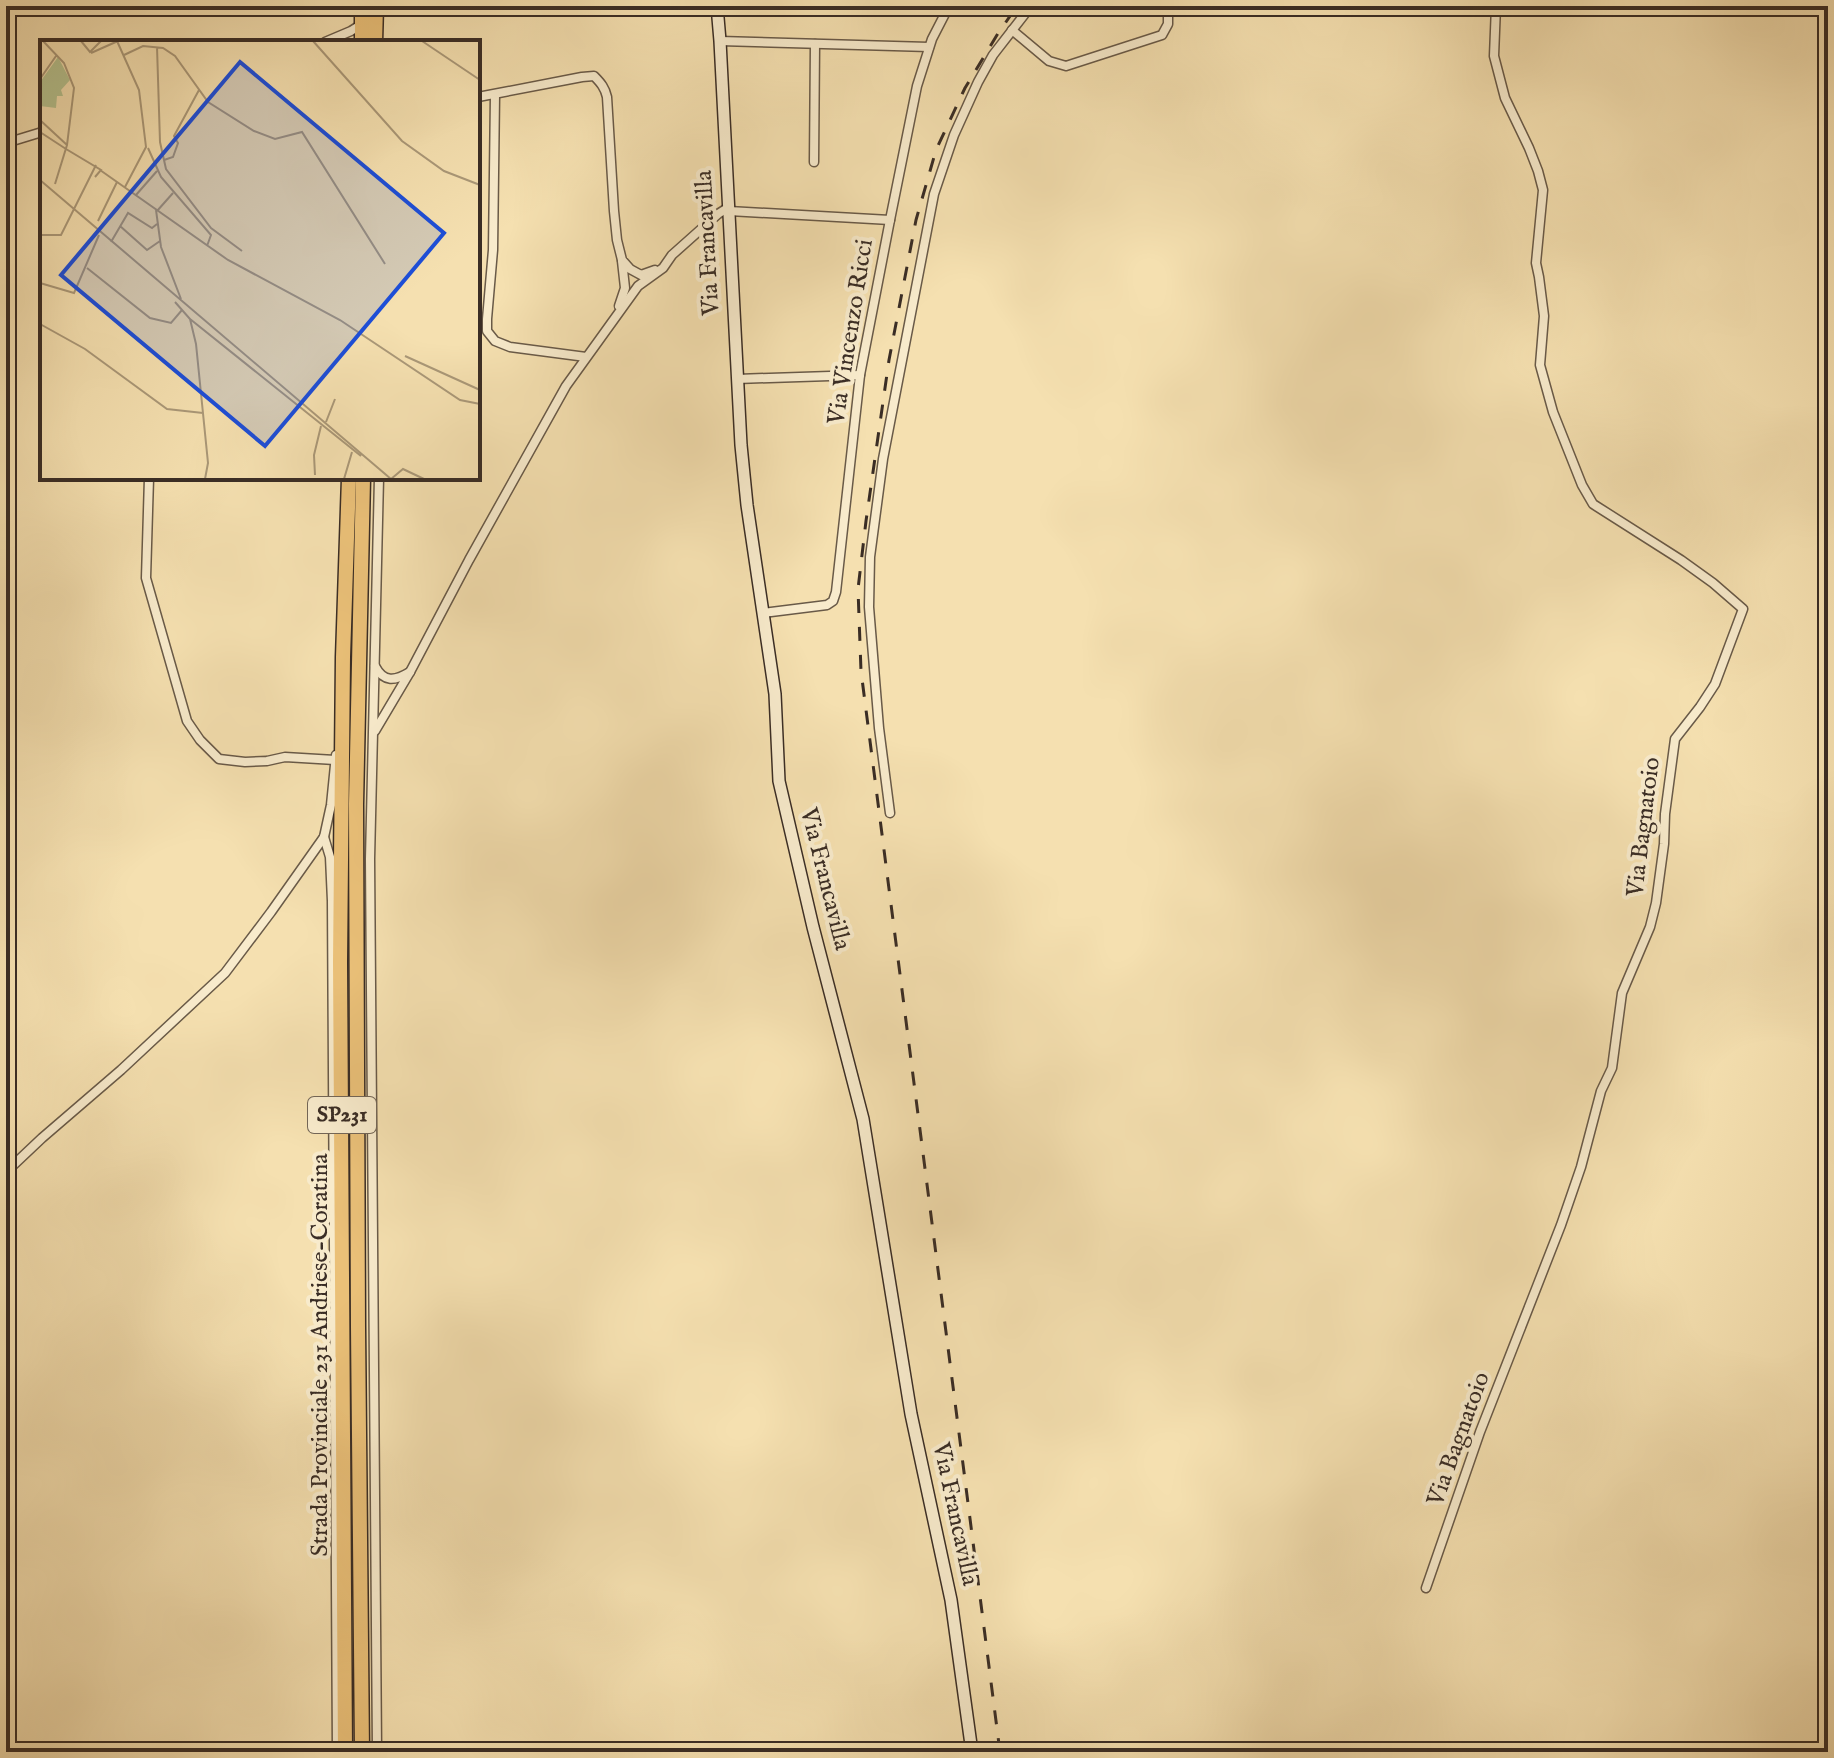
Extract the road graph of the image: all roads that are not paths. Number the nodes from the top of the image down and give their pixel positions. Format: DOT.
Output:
graph roads {
  1 [pos="362,6"];
  2 [pos="376,6"];
  3 [pos="383,6"];
  4 [pos="717,6"];
  5 [pos="949,6"];
  6 [pos="1031,6"];
  7 [pos="1168,6"];
  8 [pos="1496,6"];
  9 [pos="369,23"];
  10 [pos="1012,30"];
  11 [pos="330,40"];
  12 [pos="363,40"];
  13 [pos="374,40"];
  14 [pos="720,41"];
  15 [pos="815,44"];
  16 [pos="929,47"];
  17 [pos="495,95"];
  18 [pos="480,97"];
  19 [pos="40,133"];
  20 [pos="6,143"];
  21 [pos="814,162"];
  22 [pos="729,209"];
  23 [pos="890,220"];
  24 [pos="622,260"];
  25 [pos="663,268"];
  26 [pos="617,315"];
  27 [pos="586,357"];
  28 [pos="860,375"];
  29 [pos="737,379"];
  30 [pos="149,480"];
  31 [pos="349,480"];
  32 [pos="363,480"];
  33 [pos="379,480"];
  34 [pos="763,613"];
  35 [pos="374,663"];
  36 [pos="410,672"];
  37 [pos="342,690"];
  38 [pos="374,733"];
  39 [pos="335,760"];
  40 [pos="890,813"];
  41 [pos="324,837"];
  42 [pos="6,1172"];
  43 [pos="1426,1588"];
  44 [pos="337,1752"];
  45 [pos="345,1752"];
  46 [pos="362,1752"];
  47 [pos="377,1752"];
  48 [pos="972,1752"];
  1 -- 9 [label="highway"];
  2 -- 9 [label="highway"];
  3 -- 9 [label="highway"];
  4 -- 14 [label="street, Via Francavilla"];
  5 -- 16 [label="street, Via Vincenzo Ricci"];
  6 -- 10 [label="street"];
  7 -- 10 [label="street"];
  8 -- 43 [label="street, Via Bagnatoio"];
  9 -- 11 [label="street"];
  9 -- 12 [label="highway"];
  9 -- 13 [label="highway"];
  10 -- 40 [label="street"];
  14 -- 15 [label="street"];
  14 -- 22 [label="street, Via Francavilla"];
  15 -- 16 [label="street"];
  15 -- 21 [label="street"];
  16 -- 23 [label="street, Via Vincenzo Ricci"];
  17 -- 18 [label="street"];
  17 -- 24 [label="street"];
  17 -- 27 [label="street"];
  19 -- 20 [label="street"];
  22 -- 23 [label="street"];
  22 -- 25 [label="street"];
  22 -- 29 [label="street, Via Francavilla"];
  23 -- 28 [label="street, Via Vincenzo Ricci"];
  24 -- 25 [label="street"];
  24 -- 26 [label="street"];
  25 -- 26 [label="street"];
  26 -- 27 [label="street"];
  27 -- 36 [label="street"];
  28 -- 29 [label="street"];
  28 -- 34 [label="street, Via Vincenzo Ricci"];
  29 -- 34 [label="street, Via Francavilla"];
  30 -- 39 [label="street"];
  31 -- 37 [label="highway, Strada Provinciale 231 Andriese-Coratina / SP231"];
  32 -- 46 [label="highway, Strada Provinciale 231 Andriese-Coratina / SP231"];
  33 -- 35 [label="street, SP231"];
  34 -- 48 [label="street, Via Francavilla"];
  35 -- 36 [label="street"];
  35 -- 38 [label="street, SP231"];
  36 -- 38 [label="street"];
  37 -- 39 [label="street"];
  37 -- 45 [label="highway, Strada Provinciale 231 Andriese-Coratina / SP231"];
  38 -- 47 [label="street, SP231"];
  39 -- 41 [label="street"];
  41 -- 42 [label="street"];
  41 -- 44 [label="street"];
}
